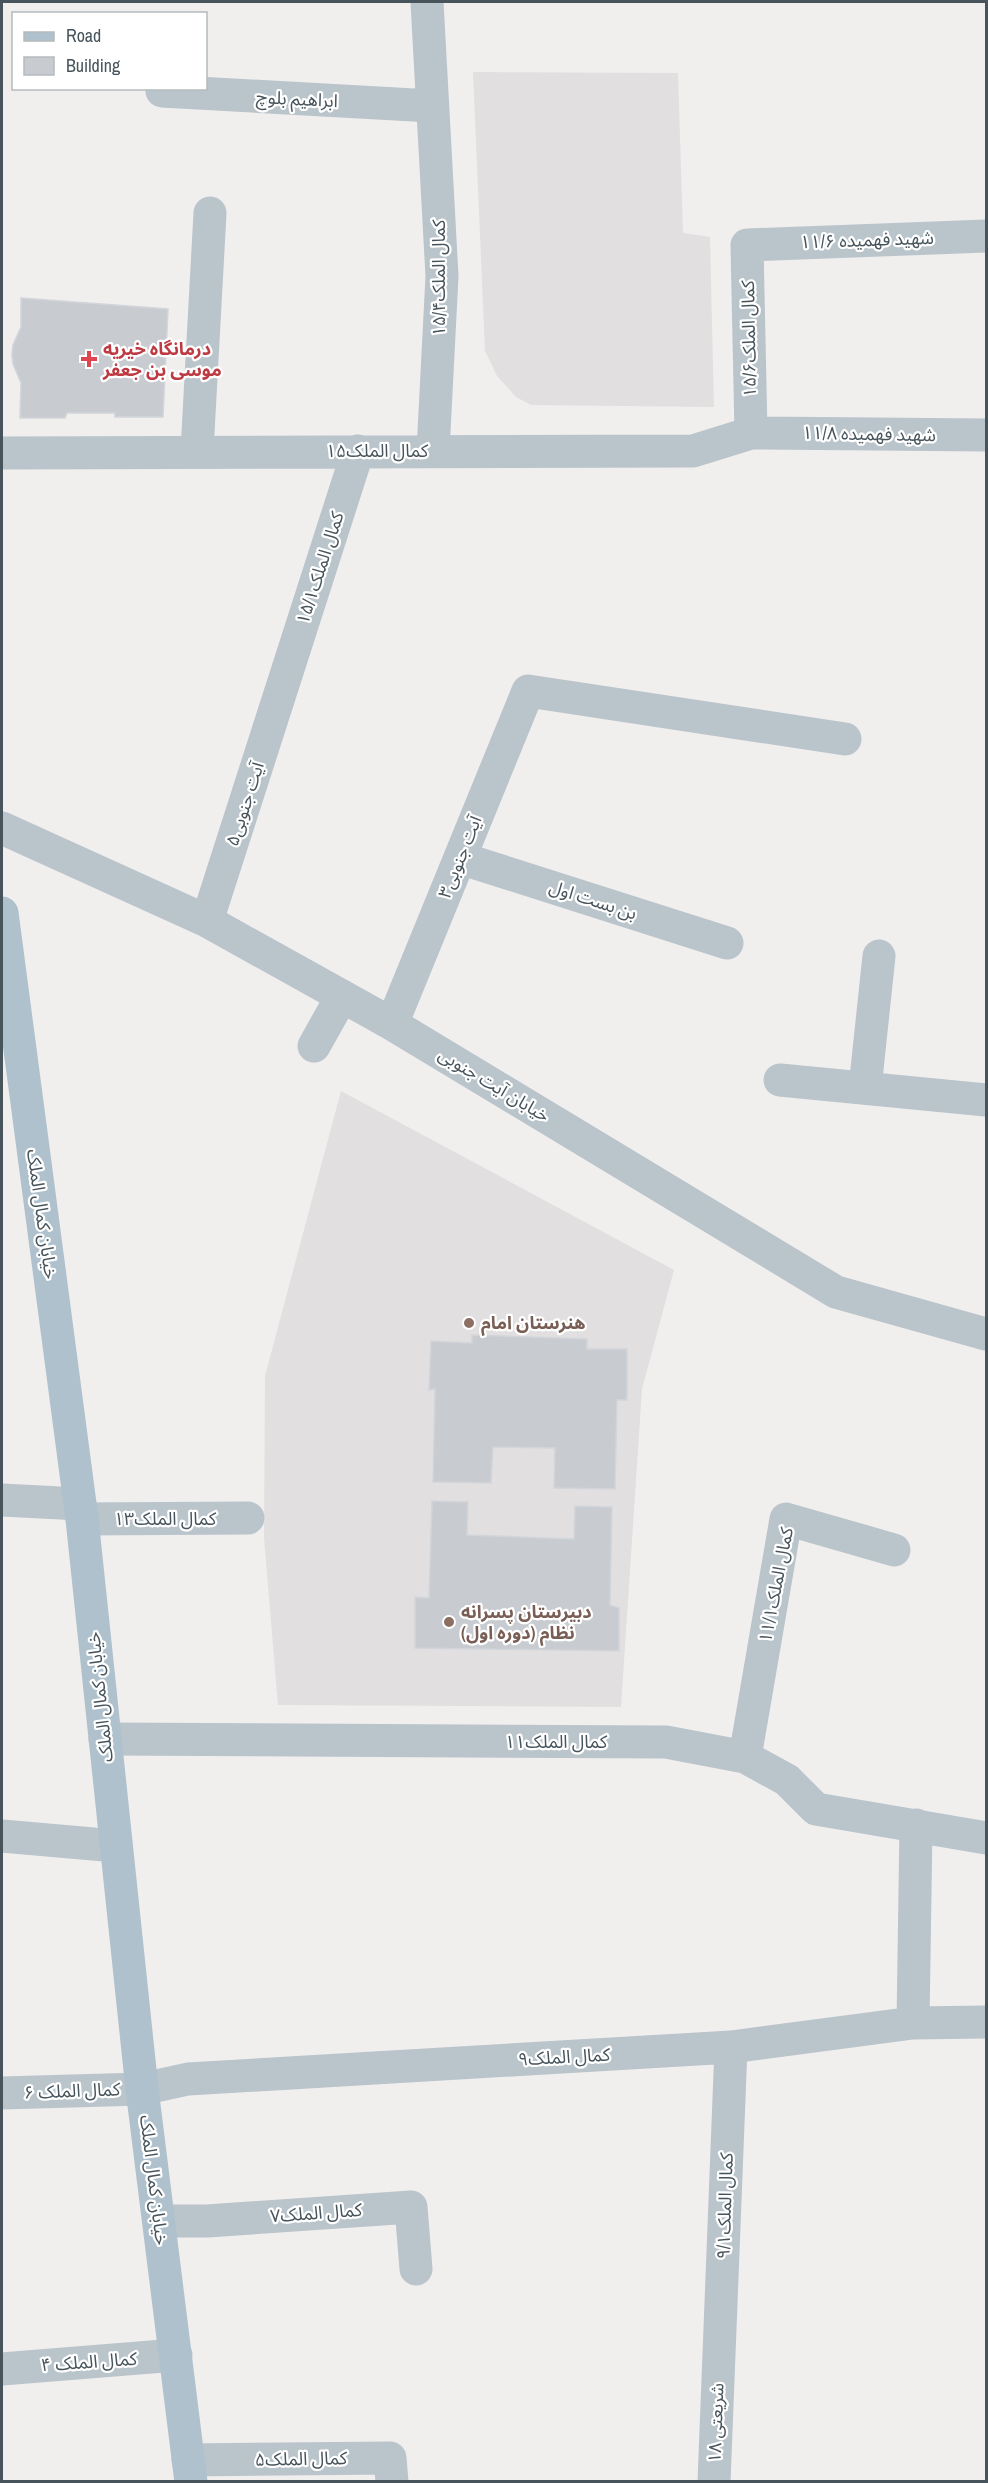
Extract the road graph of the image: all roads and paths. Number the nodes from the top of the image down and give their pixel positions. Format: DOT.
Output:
graph roads {
  1 [pos="427,2"];
  2 [pos="162,91"];
  3 [pos="432,106"];
  4 [pos="210,213"];
  5 [pos="987,236"];
  6 [pos="747,245"];
  7 [pos="751,433"];
  8 [pos="987,435"];
  9 [pos="197,451"];
  10 [pos="357,451"];
  11 [pos="433,451"];
  12 [pos="2,453"];
  13 [pos="282,686"];
  14 [pos="845,739"];
  15 [pos="2,828"];
  16 [pos="460,858"];
  17 [pos="2,913"];
  18 [pos="207,921"];
  19 [pos="727,943"];
  20 [pos="879,956"];
  21 [pos="342,996"];
  22 [pos="9,1021"];
  23 [pos="392,1024"];
  24 [pos="314,1046"];
  25 [pos="780,1080"];
  26 [pos="865,1088"];
  27 [pos="987,1100"];
  28 [pos="987,1334"];
  29 [pos="2,1500"];
  30 [pos="81,1512"];
  31 [pos="248,1518"];
  32 [pos="894,1550"];
  33 [pos="105,1739"];
  34 [pos="745,1757"];
  35 [pos="916,1825"];
  36 [pos="2,1836"];
  37 [pos="987,1838"];
  38 [pos="116,1846"];
  39 [pos="987,2022"];
  40 [pos="913,2023"];
  41 [pos="731,2047"];
  42 [pos="142,2089"];
  43 [pos="2,2093"];
  44 [pos="160,2221"];
  45 [pos="416,2269"];
  46 [pos="176,2355"];
  47 [pos="719,2364"];
  48 [pos="2,2369"];
  49 [pos="190,2470"];
  50 [pos="392,2481"];
  51 [pos="714,2481"];
  1 -- 3 [label="street, کمال الملک۱۵/۴"];
  2 -- 3 [label="street, ابراهیم بلوچ"];
  3 -- 11 [label="street, کمال الملک۱۵/۴"];
  4 -- 9 [label="street"];
  5 -- 6 [label="street, شهید فهمیده ۱۱/۶"];
  6 -- 7 [label="street, کمال الملک۱۵/۶"];
  7 -- 8 [label="street, شهید فهمیده ۱۱/۸"];
  7 -- 11 [label="street, کمال الملک۱۵"];
  9 -- 10 [label="street, کمال الملک۱۵"];
  9 -- 12 [label="street, کمال الملک۱۵"];
  10 -- 11 [label="street, کمال الملک۱۵"];
  10 -- 13 [label="street, کمال الملک۱۵/۱"];
  13 -- 18 [label="street, آیت جنوبی۵"];
  14 -- 16 [label="street, آیت جنوبی۳"];
  15 -- 18 [label="street, خیابان آیت جنوبی"];
  16 -- 19 [label="street, بن بست اول"];
  16 -- 23 [label="street, آیت جنوبی۳"];
  17 -- 22 [label="main road, خیابان کمال الملک"];
  18 -- 21 [label="street, خیابان آیت جنوبی"];
  20 -- 26 [label="street"];
  21 -- 23 [label="street, خیابان آیت جنوبی"];
  21 -- 24 [label="street"];
  22 -- 30 [label="main road, خیابان کمال الملک"];
  23 -- 28 [label="street, خیابان آیت جنوبی"];
  25 -- 26 [label="street"];
  26 -- 27 [label="street"];
  29 -- 30 [label="street, کمال الملک۱۳"];
  30 -- 31 [label="street, کمال الملک۱۳"];
  30 -- 33 [label="main road, خیابان کمال الملک"];
  32 -- 34 [label="street, کمال الملک۱۱/۱"];
  33 -- 34 [label="street, کمال الملک۱۱"];
  33 -- 38 [label="main road, خیابان کمال الملک"];
  34 -- 35 [label="street, کمال الملک۱۱"];
  35 -- 37 [label="street, کمال الملک۱۱"];
  35 -- 40 [label="street"];
  36 -- 38 [label="street"];
  38 -- 42 [label="main road, خیابان کمال الملک"];
  39 -- 40 [label="street, کمال الملک۹"];
  40 -- 41 [label="street, کمال الملک۹"];
  41 -- 42 [label="street, کمال الملک۹"];
  41 -- 47 [label="street, کمال الملک۹/۱"];
  42 -- 43 [label="street, کمال الملک ۶"];
  42 -- 44 [label="main road, خیابان کمال الملک"];
  44 -- 45 [label="street, کمال الملک۷"];
  44 -- 46 [label="main road, خیابان کمال الملک"];
  46 -- 48 [label="street, کمال الملک ۴"];
  46 -- 49 [label="main road, خیابان کمال الملک"];
  47 -- 51 [label="street, شریعتی ۱۸"];
  49 -- 50 [label="street, کمال الملک۵"];
}
